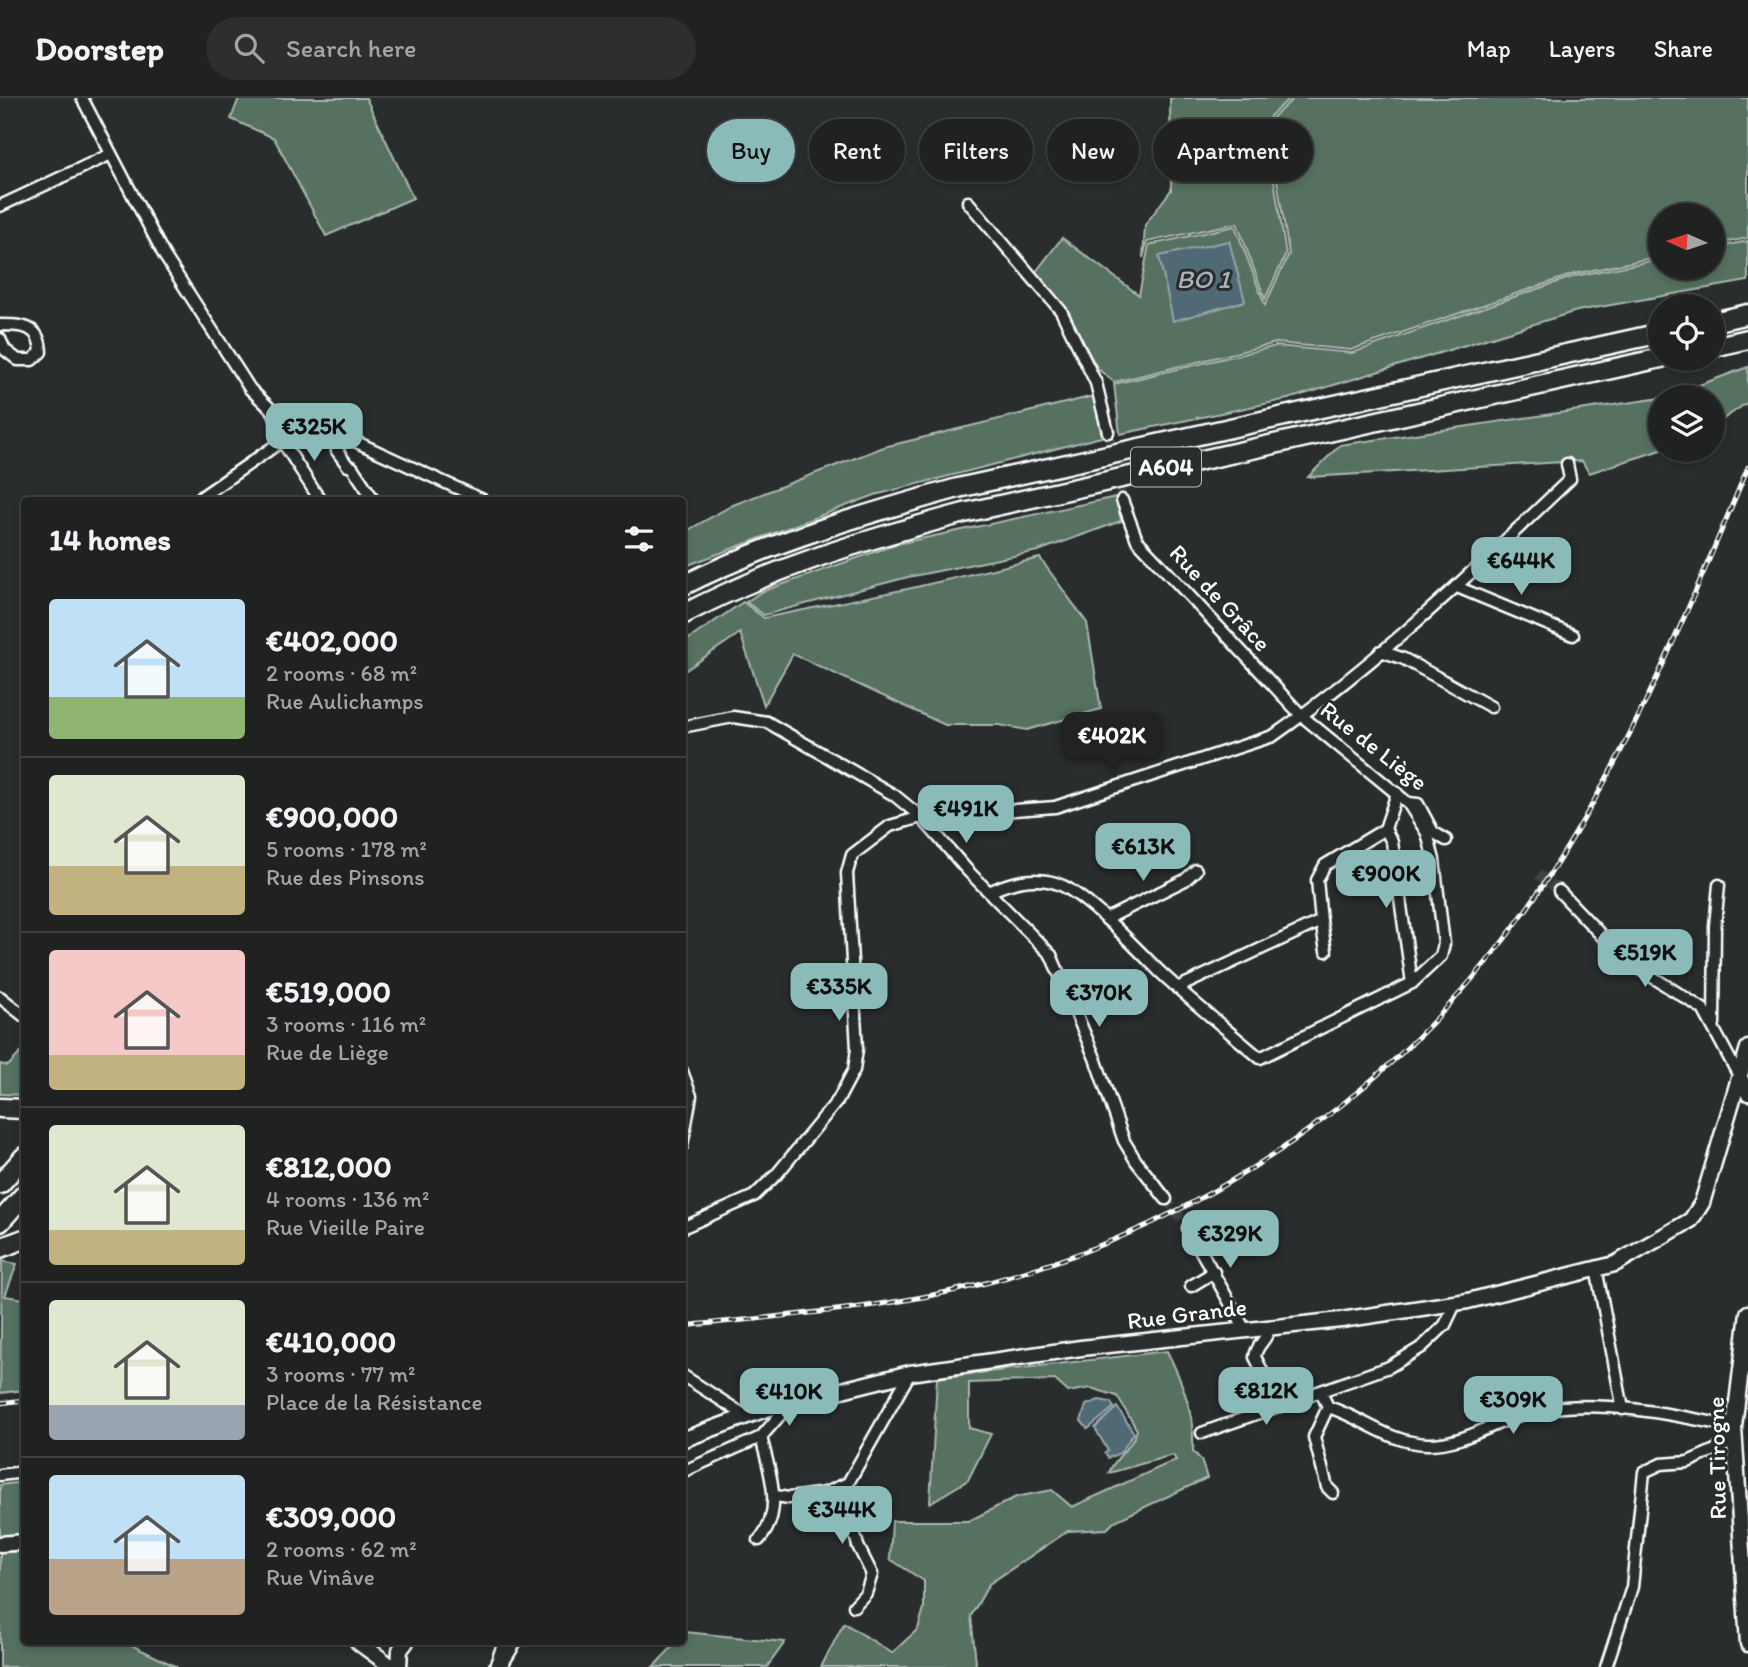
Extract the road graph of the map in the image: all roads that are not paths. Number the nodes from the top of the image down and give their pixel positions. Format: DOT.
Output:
graph roads {
  1 [pos="82,98"];
  2 [pos="109,155"];
  3 [pos="968,202"];
  4 [pos="0,206"];
  5 [pos="1748,314"];
  6 [pos="1725,319"];
  7 [pos="0,325"];
  8 [pos="1648,336"];
  9 [pos="0,339"];
  10 [pos="1748,339"];
  11 [pos="1725,344"];
  12 [pos="1648,361"];
  13 [pos="274,412"];
  14 [pos="1108,432"];
  15 [pos="343,436"];
  16 [pos="282,441"];
  17 [pos="1567,464"];
  18 [pos="201,497"];
  19 [pos="318,497"];
  20 [pos="372,497"];
  21 [pos="476,497"];
  22 [pos="1122,500"];
  23 [pos="686,584"];
  24 [pos="1457,587"];
  25 [pos="686,613"];
  26 [pos="1573,635"];
  27 [pos="1381,651"];
  28 [pos="1491,707"];
  29 [pos="1302,716"];
  30 [pos="686,726"];
  31 [pos="1397,793"];
  32 [pos="1408,803"];
  33 [pos="921,817"];
  34 [pos="1385,829"];
  35 [pos="1446,840"];
  36 [pos="1196,870"];
  37 [pos="1719,885"];
  38 [pos="991,891"];
  39 [pos="1559,891"];
  40 [pos="1106,919"];
  41 [pos="1321,920"];
  42 [pos="1326,951"];
  43 [pos="1412,983"];
  44 [pos="1177,988"];
  45 [pos="0,997"];
  46 [pos="21,1014"];
  47 [pos="1714,1027"];
  48 [pos="1748,1048"];
  49 [pos="1740,1078"];
  50 [pos="686,1082"];
  51 [pos="1748,1093"];
  52 [pos="0,1108"];
  53 [pos="21,1109"];
  54 [pos="686,1124"];
  55 [pos="21,1160"];
  56 [pos="0,1184"];
  57 [pos="21,1198"];
  58 [pos="1166,1199"];
  59 [pos="0,1222"];
  60 [pos="686,1226"];
  61 [pos="1188,1228"];
  62 [pos="21,1240"];
  63 [pos="0,1248"];
  64 [pos="1595,1268"];
  65 [pos="1214,1272"];
  66 [pos="1191,1286"];
  67 [pos="1455,1304"];
  68 [pos="1748,1313"];
  69 [pos="1244,1328"];
  70 [pos="1269,1328"];
  71 [pos="910,1373"];
  72 [pos="686,1378"];
  73 [pos="1324,1400"];
  74 [pos="781,1405"];
  75 [pos="1280,1406"];
  76 [pos="1623,1409"];
  77 [pos="746,1416"];
  78 [pos="1202,1433"];
  79 [pos="1735,1434"];
  80 [pos="761,1437"];
  81 [pos="686,1438"];
  82 [pos="686,1470"];
  83 [pos="21,1472"];
  84 [pos="0,1475"];
  85 [pos="1743,1480"];
  86 [pos="842,1486"];
  87 [pos="1333,1493"];
  88 [pos="775,1496"];
  89 [pos="759,1540"];
  90 [pos="21,1542"];
  91 [pos="0,1544"];
  92 [pos="854,1606"];
  93 [pos="1748,1644"];
  94 [pos="362,1645"];
  95 [pos="404,1645"];
  96 [pos="505,1645"];
  97 [pos="514,1645"];
  98 [pos="392,1667"];
  99 [pos="399,1667"];
  100 [pos="499,1667"];
  101 [pos="1606,1667"];
  1 -- 2 [label="street"];
  2 -- 4 [label="street"];
  2 -- 13 [label="street"];
  3 -- 14 [label="street"];
  5 -- 6 [label="highway"];
  7 -- 9 [label="street"];
  8 -- 23 [label="highway, A604"];
  10 -- 11 [label="highway"];
  12 -- 25 [label="highway, A604"];
  13 -- 15 [label="street"];
  13 -- 16 [label="street"];
  15 -- 20 [label="street"];
  15 -- 21 [label="street"];
  16 -- 18 [label="street"];
  16 -- 19 [label="street"];
  17 -- 24 [label="street"];
  22 -- 29 [label="street, Rue de Grâce"];
  24 -- 26 [label="street"];
  24 -- 27 [label="street"];
  27 -- 28 [label="street"];
  27 -- 29 [label="street"];
  29 -- 31 [label="street, Rue de Liège"];
  29 -- 33 [label="street"];
  30 -- 33 [label="street"];
  31 -- 32 [label="street, Rue de Liège"];
  31 -- 34 [label="street"];
  32 -- 35 [label="street, Rue de Liège"];
  32 -- 43 [label="street"];
  33 -- 38 [label="street"];
  33 -- 60 [label="street"];
  34 -- 41 [label="street"];
  34 -- 43 [label="street"];
  36 -- 40 [label="street"];
  37 -- 47 [label="street"];
  38 -- 40 [label="street"];
  38 -- 58 [label="street"];
  39 -- 47 [label="street"];
  40 -- 44 [label="street"];
  41 -- 42 [label="street"];
  41 -- 44 [label="street"];
  43 -- 44 [label="street"];
  45 -- 46 [label="street"];
  47 -- 49 [label="street"];
  48 -- 49 [label="street"];
  49 -- 51 [label="street"];
  49 -- 64 [label="street, Rue Grande"];
  50 -- 54 [label="street"];
  52 -- 53 [label="highway"];
  55 -- 56 [label="highway"];
  57 -- 59 [label="highway"];
  61 -- 65 [label="street"];
  62 -- 63 [label="highway"];
  64 -- 67 [label="street, Rue Grande"];
  64 -- 76 [label="street"];
  65 -- 66 [label="street"];
  65 -- 69 [label="street"];
  67 -- 70 [label="street, Rue Grande"];
  67 -- 73 [label="street"];
  68 -- 79 [label="street, Rue Tirogne"];
  69 -- 70 [label="street, Rue Grande"];
  69 -- 71 [label="street, Rue Grande"];
  70 -- 75 [label="street"];
  71 -- 74 [label="street, Rue Grande"];
  71 -- 86 [label="street"];
  72 -- 77 [label="street"];
  73 -- 75 [label="street"];
  73 -- 76 [label="street"];
  73 -- 87 [label="street"];
  74 -- 77 [label="street, Rue Grande"];
  74 -- 80 [label="street"];
  75 -- 78 [label="street"];
  76 -- 79 [label="street"];
  77 -- 81 [label="street, Rue Grande"];
  79 -- 85 [label="street, Rue Tirogne"];
  79 -- 101 [label="street"];
  80 -- 82 [label="street"];
  80 -- 88 [label="street"];
  83 -- 84 [label="street"];
  85 -- 93 [label="street, Rue Tirogne"];
  86 -- 88 [label="street"];
  86 -- 92 [label="street"];
  88 -- 89 [label="street"];
  90 -- 91 [label="street"];
  94 -- 98 [label="street"];
  95 -- 99 [label="street"];
  96 -- 100 [label="street"];
  97 -- 100 [label="street"];
}
